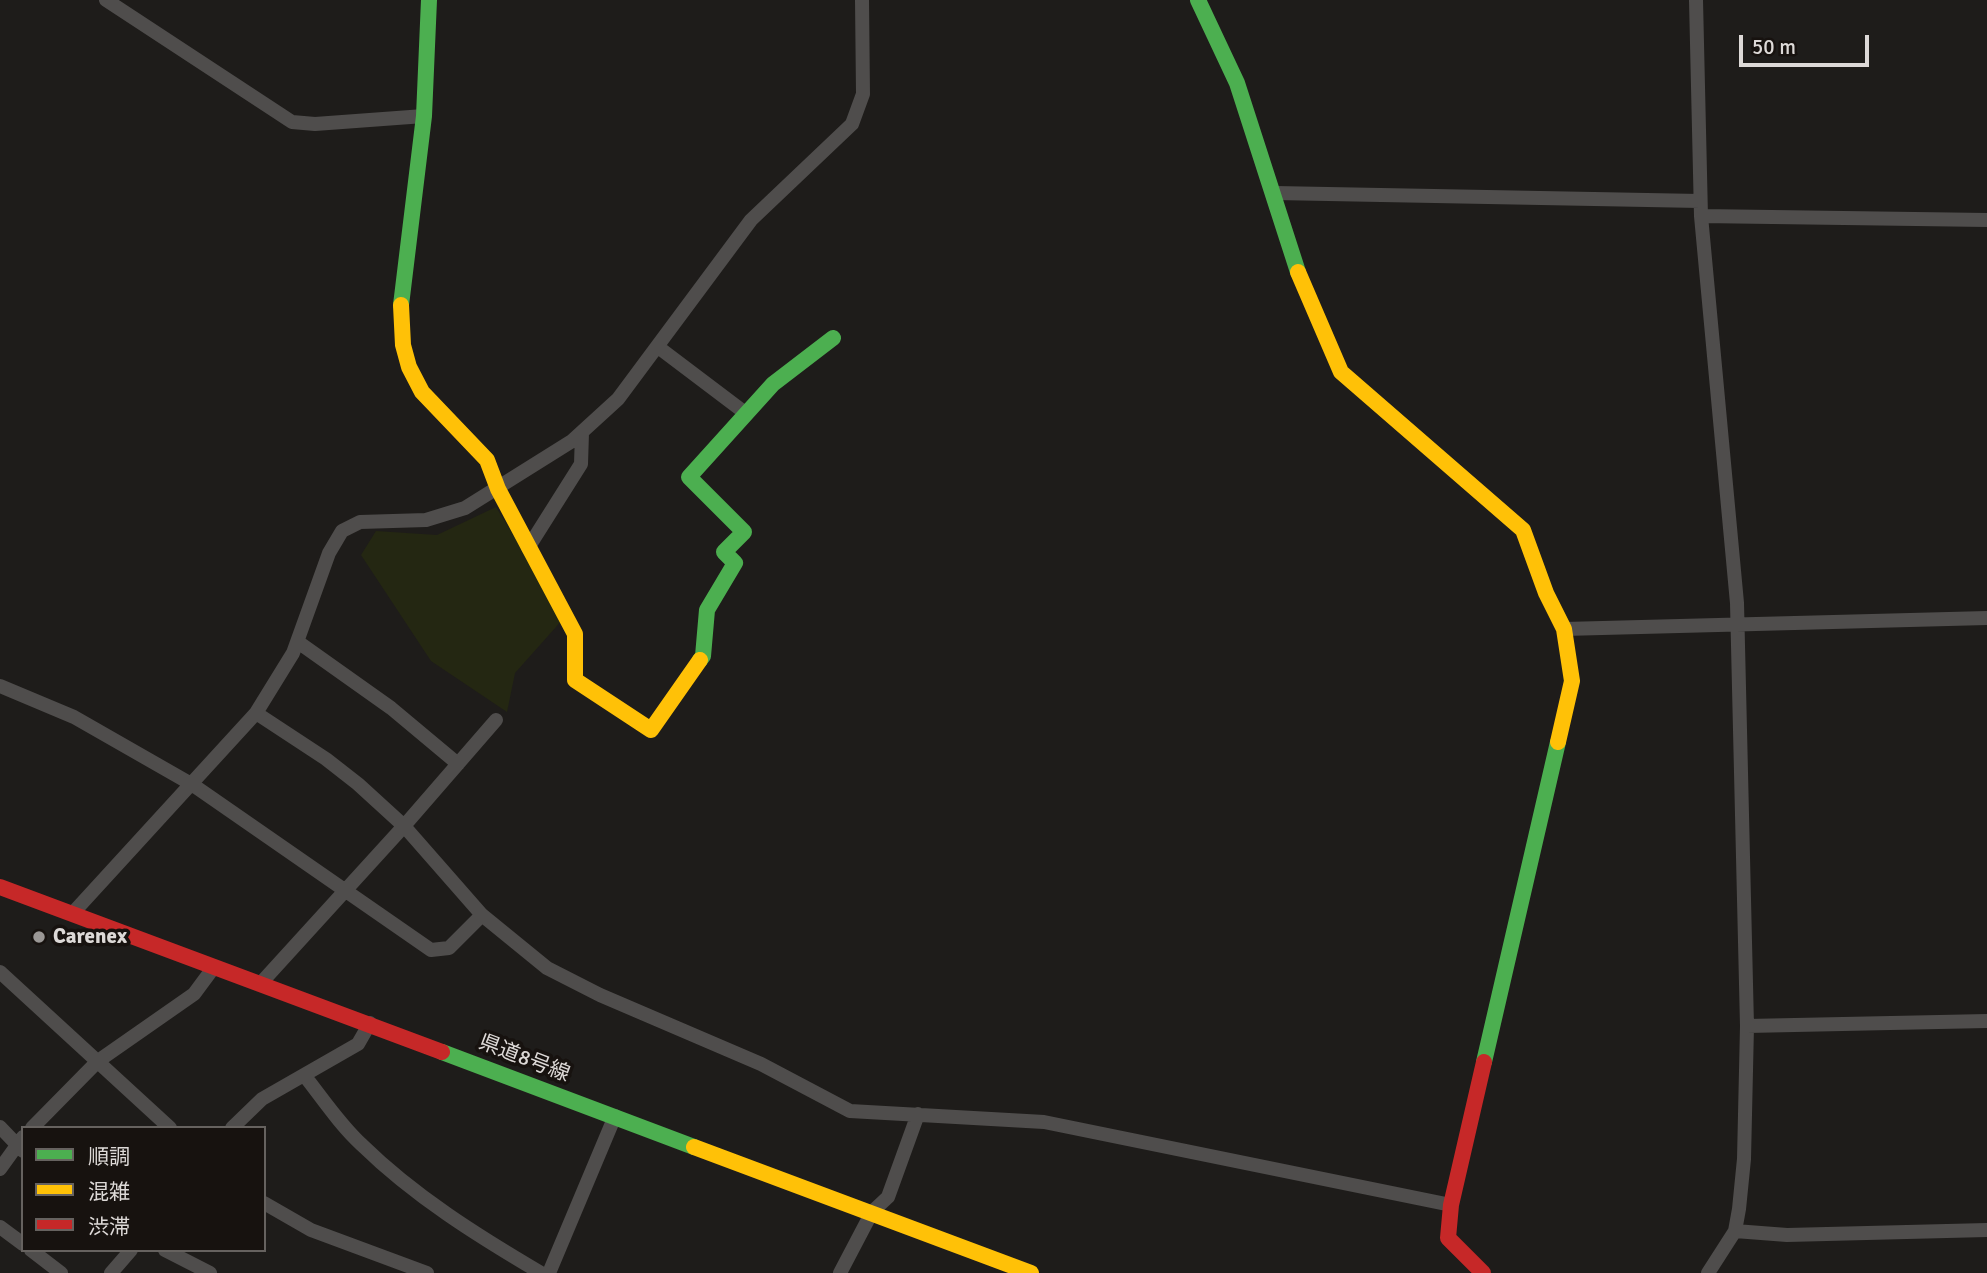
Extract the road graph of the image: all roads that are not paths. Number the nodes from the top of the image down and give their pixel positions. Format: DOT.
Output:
graph roads {
  1 [pos="106,0"];
  2 [pos="429,0"];
  3 [pos="862,0"];
  4 [pos="1198,0"];
  5 [pos="1696,0"];
  6 [pos="424,116"];
  7 [pos="1276,193"];
  8 [pos="1700,208"];
  9 [pos="1987,220"];
  10 [pos="833,338"];
  11 [pos="658,347"];
  12 [pos="744,412"];
  13 [pos="582,433"];
  14 [pos="498,489"];
  15 [pos="528,548"];
  16 [pos="1987,618"];
  17 [pos="1738,624"];
  18 [pos="1564,629"];
  19 [pos="298,642"];
  20 [pos="0,686"];
  21 [pos="256,713"];
  22 [pos="496,720"];
  23 [pos="458,764"];
  24 [pos="192,785"];
  25 [pos="404,826"];
  26 [pos="0,887"];
  27 [pos="346,890"];
  28 [pos="72,914"];
  29 [pos="482,915"];
  30 [pos="214,967"];
  31 [pos="0,972"];
  32 [pos="261,983"];
  33 [pos="1987,1021"];
  34 [pos="370,1023"];
  35 [pos="1747,1026"];
  36 [pos="98,1061"];
  37 [pos="304,1075"];
  38 [pos="919,1114"];
  39 [pos="615,1116"];
  40 [pos="0,1126"];
  41 [pos="34,1126"];
  42 [pos="168,1126"];
  43 [pos="234,1126"];
  44 [pos="20,1144"];
  45 [pos="0,1169"];
  46 [pos="266,1204"];
  47 [pos="1451,1205"];
  48 [pos="872,1212"];
  49 [pos="0,1227"];
  50 [pos="1987,1230"];
  51 [pos="1735,1231"];
  52 [pos="21,1243"];
  53 [pos="34,1252"];
  54 [pos="129,1252"];
  55 [pos="169,1252"];
  56 [pos="61,1273"];
  57 [pos="111,1273"];
  58 [pos="210,1273"];
  59 [pos="427,1273"];
  60 [pos="541,1273"];
  61 [pos="549,1273"];
  62 [pos="840,1273"];
  63 [pos="1031,1273"];
  64 [pos="1483,1273"];
  65 [pos="1708,1273"];
  1 -- 6 [label="street"];
  2 -- 6 [label="street"];
  3 -- 11 [label="street"];
  4 -- 7 [label="street"];
  5 -- 8 [label="street"];
  6 -- 14 [label="street"];
  7 -- 8 [label="street"];
  7 -- 18 [label="street"];
  8 -- 9 [label="street"];
  8 -- 17 [label="street"];
  10 -- 12 [label="street"];
  11 -- 12 [label="street"];
  11 -- 13 [label="street"];
  12 -- 15 [label="street"];
  13 -- 14 [label="street"];
  13 -- 15 [label="street"];
  14 -- 15 [label="street"];
  14 -- 19 [label="street"];
  16 -- 17 [label="street"];
  17 -- 18 [label="street"];
  17 -- 35 [label="street"];
  18 -- 47 [label="street"];
  19 -- 21 [label="street"];
  19 -- 23 [label="street"];
  20 -- 24 [label="street"];
  21 -- 24 [label="street"];
  21 -- 25 [label="street"];
  22 -- 23 [label="street"];
  23 -- 25 [label="street"];
  24 -- 27 [label="street"];
  24 -- 28 [label="street"];
  25 -- 27 [label="street"];
  25 -- 29 [label="street"];
  26 -- 28 [label="street, 県道8号線"];
  27 -- 29 [label="street"];
  27 -- 32 [label="street"];
  28 -- 30 [label="street, 県道8号線"];
  29 -- 38 [label="street"];
  30 -- 32 [label="street, 県道8号線"];
  30 -- 36 [label="street"];
  31 -- 36 [label="street"];
  32 -- 34 [label="street, 県道8号線"];
  33 -- 35 [label="street"];
  34 -- 37 [label="street"];
  34 -- 39 [label="street, 県道8号線"];
  35 -- 51 [label="street"];
  36 -- 41 [label="street"];
  36 -- 42 [label="street"];
  37 -- 43 [label="street"];
  37 -- 60 [label="street"];
  38 -- 47 [label="street"];
  38 -- 48 [label="street"];
  39 -- 48 [label="street, 県道8号線"];
  39 -- 61 [label="street"];
  40 -- 44 [label="street"];
  44 -- 45 [label="street"];
  46 -- 59 [label="street"];
  47 -- 64 [label="street"];
  48 -- 62 [label="street"];
  48 -- 63 [label="street, 県道8号線"];
  49 -- 52 [label="street"];
  50 -- 51 [label="street"];
  51 -- 65 [label="street"];
  53 -- 56 [label="street"];
  54 -- 57 [label="street"];
  55 -- 58 [label="street"];
}
